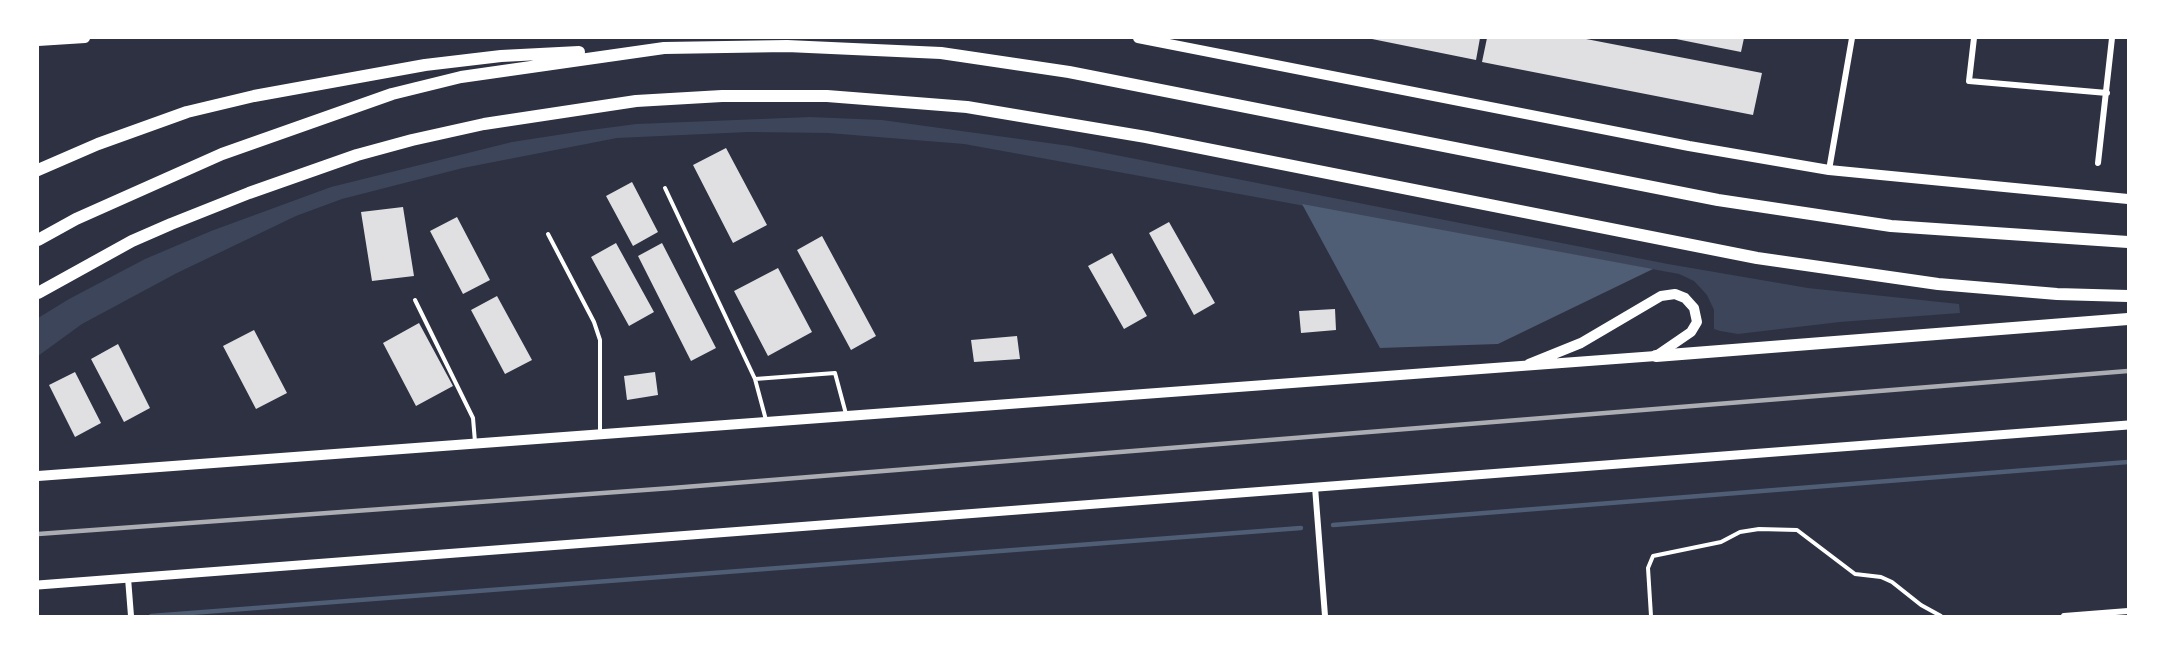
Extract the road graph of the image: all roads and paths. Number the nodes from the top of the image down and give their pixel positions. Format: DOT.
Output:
graph roads {
  1 [pos="86,38"];
  2 [pos="1138,38"];
  3 [pos="1852,38"];
  4 [pos="1974,38"];
  5 [pos="2112,38"];
  6 [pos="38,41"];
  7 [pos="664,48"];
  8 [pos="2107,93"];
  9 [pos="2098,163"];
  10 [pos="38,170"];
  11 [pos="1828,170"];
  12 [pos="665,188"];
  13 [pos="2128,200"];
  14 [pos="548,234"];
  15 [pos="38,240"];
  16 [pos="2128,242"];
  17 [pos="38,293"];
  18 [pos="2128,296"];
  19 [pos="415,300"];
  20 [pos="2128,319"];
  21 [pos="1656,356"];
  22 [pos="1529,364"];
  23 [pos="755,379"];
  24 [pos="846,414"];
  25 [pos="766,420"];
  26 [pos="2128,425"];
  27 [pos="600,433"];
  28 [pos="475,442"];
  29 [pos="38,476"];
  30 [pos="1315,487"];
  31 [pos="128,578"];
  32 [pos="38,585"];
  33 [pos="2128,611"];
  34 [pos="131,616"];
  35 [pos="1325,616"];
  36 [pos="1651,616"];
  37 [pos="1941,616"];
  38 [pos="2064,616"];
  1 -- 6 [label="main road"];
  2 -- 11 [label="main road"];
  3 -- 11 [label="street"];
  4 -- 8 [label="street"];
  5 -- 8 [label="street"];
  7 -- 10 [label="highway"];
  7 -- 15 [label="highway"];
  7 -- 16 [label="highway"];
  8 -- 9 [label="street"];
  11 -- 13 [label="main road"];
  12 -- 23 [label="lane"];
  14 -- 27 [label="lane"];
  17 -- 18 [label="highway"];
  19 -- 28 [label="lane"];
  20 -- 21 [label="highway"];
  21 -- 22 [label="main road"];
  21 -- 22 [label="main road"];
  22 -- 24 [label="main road"];
  23 -- 24 [label="lane"];
  23 -- 25 [label="lane"];
  24 -- 25 [label="main road"];
  25 -- 27 [label="main road"];
  26 -- 30 [label="street"];
  27 -- 28 [label="main road"];
  28 -- 29 [label="main road"];
  30 -- 31 [label="street"];
  30 -- 35 [label="street"];
  31 -- 32 [label="street"];
  31 -- 34 [label="street"];
  33 -- 38 [label="street"];
  36 -- 37 [label="lane"];
}
